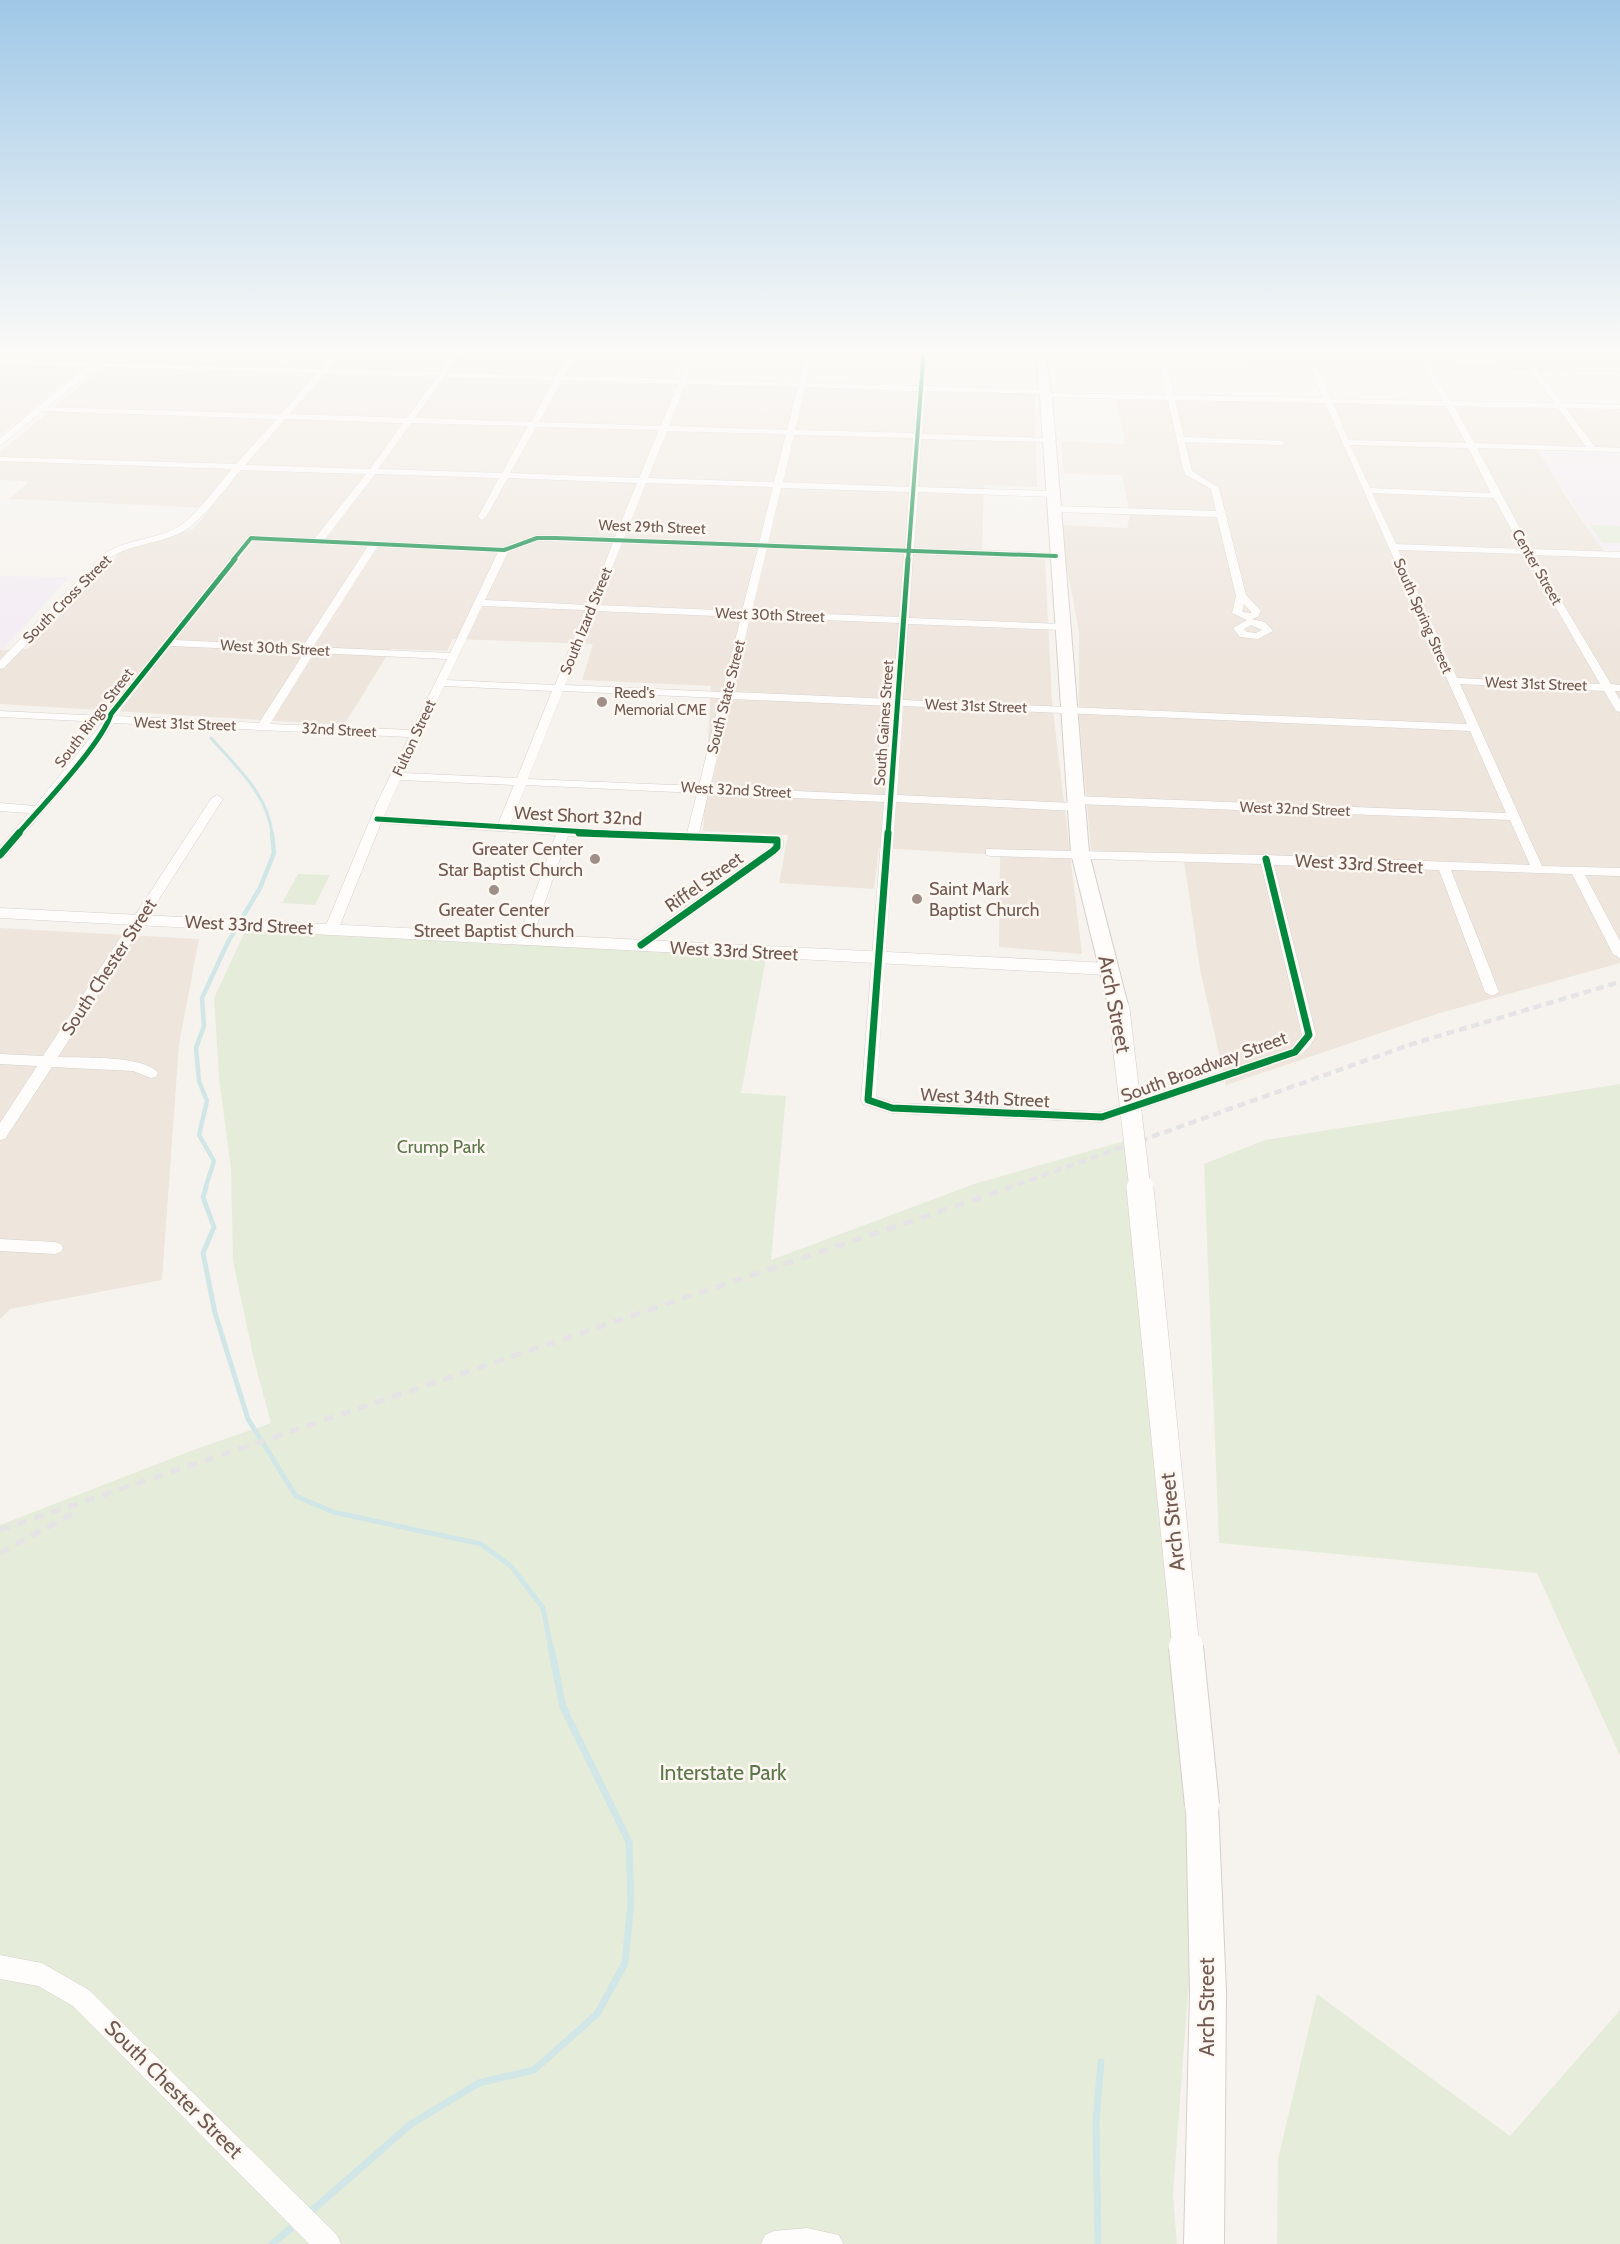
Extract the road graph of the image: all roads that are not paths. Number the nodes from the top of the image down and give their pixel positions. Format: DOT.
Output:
graph roads {
  1 [pos="252,453"];
  2 [pos="386,453"];
  3 [pos="516,453"];
  4 [pos="654,453"];
  5 [pos="785,453"];
  6 [pos="918,453"];
  7 [pos="1050,453"];
  8 [pos="1183,453"];
  9 [pos="1350,453"];
  10 [pos="1475,453"];
  11 [pos="0,459"];
  12 [pos="239,467"];
  13 [pos="372,471"];
  14 [pos="503,476"];
  15 [pos="642,480"];
  16 [pos="778,485"];
  17 [pos="915,489"];
  18 [pos="1366,490"];
  19 [pos="1498,496"];
  20 [pos="1054,501"];
  21 [pos="1221,514"];
  22 [pos="482,517"];
  23 [pos="250,538"];
  24 [pos="618,540"];
  25 [pos="318,541"];
  26 [pos="374,544"];
  27 [pos="764,544"];
  28 [pos="1393,547"];
  29 [pos="504,550"];
  30 [pos="911,550"];
  31 [pos="1529,552"];
  32 [pos="1620,555"];
  33 [pos="1056,556"];
  34 [pos="477,603"];
  35 [pos="591,607"];
  36 [pos="746,614"];
  37 [pos="1249,619"];
  38 [pos="905,620"];
  39 [pos="1062,627"];
  40 [pos="169,643"];
  41 [pos="310,650"];
  42 [pos="452,656"];
  43 [pos="0,666"];
  44 [pos="1452,681"];
  45 [pos="441,683"];
  46 [pos="559,687"];
  47 [pos="1608,687"];
  48 [pos="1620,688"];
  49 [pos="726,695"];
  50 [pos="899,702"];
  51 [pos="1620,709"];
  52 [pos="1068,710"];
  53 [pos="0,714"];
  54 [pos="109,720"];
  55 [pos="262,727"];
  56 [pos="1475,728"];
  57 [pos="416,734"];
  58 [pos="396,776"];
  59 [pos="521,781"];
  60 [pos="703,788"];
  61 [pos="891,798"];
  62 [pos="217,799"];
  63 [pos="1076,803"];
  64 [pos="0,807"];
  65 [pos="39,810"];
  66 [pos="1515,817"];
  67 [pos="377,819"];
  68 [pos="503,827"];
  69 [pos="563,832"];
  70 [pos="692,837"];
  71 [pos="777,840"];
  72 [pos="990,852"];
  73 [pos="1080,853"];
  74 [pos="0,855"];
  75 [pos="1266,859"];
  76 [pos="1444,868"];
  77 [pos="1537,868"];
  78 [pos="1576,871"];
  79 [pos="1620,872"];
  80 [pos="0,913"];
  81 [pos="140,920"];
  82 [pos="331,930"];
  83 [pos="525,939"];
  84 [pos="641,945"];
  85 [pos="1620,954"];
  86 [pos="879,959"];
  87 [pos="1109,969"];
  88 [pos="1492,992"];
  89 [pos="0,1059"];
  90 [pos="48,1061"];
  91 [pos="152,1073"];
  92 [pos="868,1100"];
  93 [pos="1102,1117"];
  94 [pos="0,1135"];
  95 [pos="0,1245"];
  96 [pos="55,1248"];
  97 [pos="0,1967"];
  98 [pos="328,2244"];
  99 [pos="774,2244"];
  100 [pos="830,2244"];
  101 [pos="1204,2244"];
  1 -- 12 [label="street, South Cross Street"];
  2 -- 13 [label="street"];
  3 -- 14 [label="street"];
  4 -- 15 [label="street, South Izard Street"];
  5 -- 16 [label="street, South State Street"];
  6 -- 17 [label="street, South Gaines Street"];
  7 -- 20 [label="main road, Arch Street"];
  8 -- 21 [label="street"];
  9 -- 18 [label="street, South Spring Street"];
  10 -- 19 [label="street, Center Street"];
  11 -- 12 [label="street"];
  12 -- 13 [label="street"];
  12 -- 43 [label="street, South Cross Street"];
  13 -- 14 [label="street"];
  13 -- 25 [label="street"];
  14 -- 15 [label="street"];
  14 -- 22 [label="street"];
  15 -- 16 [label="street"];
  15 -- 24 [label="street, South Izard Street"];
  16 -- 17 [label="street"];
  16 -- 27 [label="street, South State Street"];
  17 -- 20 [label="street"];
  17 -- 30 [label="street, South Gaines Street"];
  18 -- 19 [label="street"];
  18 -- 28 [label="street, South Spring Street"];
  19 -- 31 [label="street, Center Street"];
  20 -- 21 [label="street"];
  20 -- 33 [label="main road, Arch Street"];
  21 -- 37 [label="street"];
  23 -- 25 [label="street, West 29th Street"];
  23 -- 40 [label="street, South Ringo Street"];
  24 -- 27 [label="street, West 29th Street"];
  24 -- 29 [label="street, West 29th Street"];
  24 -- 35 [label="street, South Izard Street"];
  25 -- 26 [label="street, West 29th Street"];
  26 -- 29 [label="street, West 29th Street"];
  26 -- 41 [label="street"];
  27 -- 30 [label="street, West 29th Street"];
  27 -- 36 [label="street, South State Street"];
  28 -- 31 [label="street"];
  28 -- 44 [label="street, South Spring Street"];
  29 -- 34 [label="street, Fulton Street"];
  30 -- 33 [label="street, West 29th Street"];
  30 -- 38 [label="street, South Gaines Street"];
  31 -- 32 [label="street"];
  31 -- 47 [label="street, Center Street"];
  33 -- 39 [label="main road, Arch Street"];
  34 -- 35 [label="street, West 30th Street"];
  34 -- 42 [label="street, Fulton Street"];
  35 -- 36 [label="street, West 30th Street"];
  35 -- 46 [label="street, South Izard Street"];
  36 -- 38 [label="street, West 30th Street"];
  36 -- 49 [label="street, South State Street"];
  38 -- 39 [label="street, West 30th Street"];
  38 -- 50 [label="street, South Gaines Street"];
  39 -- 52 [label="main road, Arch Street"];
  40 -- 41 [label="street, West 30th Street"];
  40 -- 54 [label="street, South Ringo Street"];
  41 -- 42 [label="street, West 30th Street"];
  41 -- 55 [label="street"];
  42 -- 45 [label="street, Fulton Street"];
  44 -- 47 [label="street, West 31st Street"];
  44 -- 56 [label="street, South Spring Street"];
  45 -- 46 [label="street, West 31st Street"];
  45 -- 57 [label="street, Fulton Street"];
  46 -- 49 [label="street, West 31st Street"];
  46 -- 59 [label="street, South Izard Street"];
  47 -- 48 [label="street, West 31st Street"];
  47 -- 51 [label="street, Center Street"];
  49 -- 50 [label="street, West 31st Street"];
  49 -- 60 [label="street, South State Street"];
  50 -- 52 [label="street, West 31st Street"];
  50 -- 61 [label="street, South Gaines Street"];
  52 -- 56 [label="street, West 31st Street"];
  52 -- 63 [label="main road, Arch Street"];
  53 -- 54 [label="street, West 31st Street"];
  54 -- 55 [label="street, West 31st Street"];
  54 -- 65 [label="street, South Ringo Street"];
  55 -- 57 [label="street, 32nd Street"];
  56 -- 66 [label="street, South Spring Street"];
  57 -- 58 [label="street, Fulton Street"];
  58 -- 59 [label="street, West 32nd Street"];
  58 -- 67 [label="street, Fulton Street"];
  59 -- 60 [label="street, West 32nd Street"];
  59 -- 68 [label="street, South Izard Street"];
  60 -- 61 [label="street, West 32nd Street"];
  60 -- 70 [label="street, South State Street"];
  61 -- 63 [label="street, West 32nd Street"];
  61 -- 86 [label="street, South Gaines Street"];
  62 -- 81 [label="street, South Chester Street"];
  63 -- 66 [label="street, West 32nd Street"];
  63 -- 73 [label="main road, Arch Street"];
  64 -- 65 [label="street"];
  65 -- 74 [label="street, South Ringo Street"];
  66 -- 77 [label="street, South Spring Street"];
  67 -- 68 [label="street, West Short 32nd"];
  67 -- 82 [label="street, Fulton Street"];
  68 -- 69 [label="street, West Short 32nd"];
  69 -- 70 [label="street, West Short 32nd"];
  69 -- 83 [label="street"];
  70 -- 71 [label="street, West Short 32nd"];
  71 -- 84 [label="street, Riffel Street"];
  72 -- 73 [label="street, West 33rd Street"];
  73 -- 75 [label="street, West 33rd Street"];
  73 -- 87 [label="main road, Arch Street"];
  75 -- 76 [label="street, West 33rd Street"];
  75 -- 93 [label="street, South Broadway Street"];
  76 -- 77 [label="street, West 33rd Street"];
  76 -- 88 [label="street"];
  77 -- 78 [label="street, West 33rd Street"];
  78 -- 79 [label="street, West 33rd Street"];
  78 -- 85 [label="street"];
  80 -- 81 [label="street, West 33rd Street"];
  81 -- 82 [label="street, West 33rd Street"];
  81 -- 90 [label="street, South Chester Street"];
  82 -- 83 [label="street, West 33rd Street"];
  83 -- 84 [label="street, West 33rd Street"];
  84 -- 86 [label="street, West 33rd Street"];
  86 -- 87 [label="street, West 33rd Street"];
  86 -- 92 [label="street, South Gaines Street"];
  87 -- 101 [label="main road, Arch Street, bridge"];
  89 -- 90 [label="street"];
  90 -- 91 [label="street"];
  90 -- 94 [label="street, South Chester Street"];
  92 -- 93 [label="street, West 34th Street"];
  95 -- 96 [label="street"];
  97 -- 98 [label="street, South Chester Street"];
  99 -- 100 [label="street"];
}
